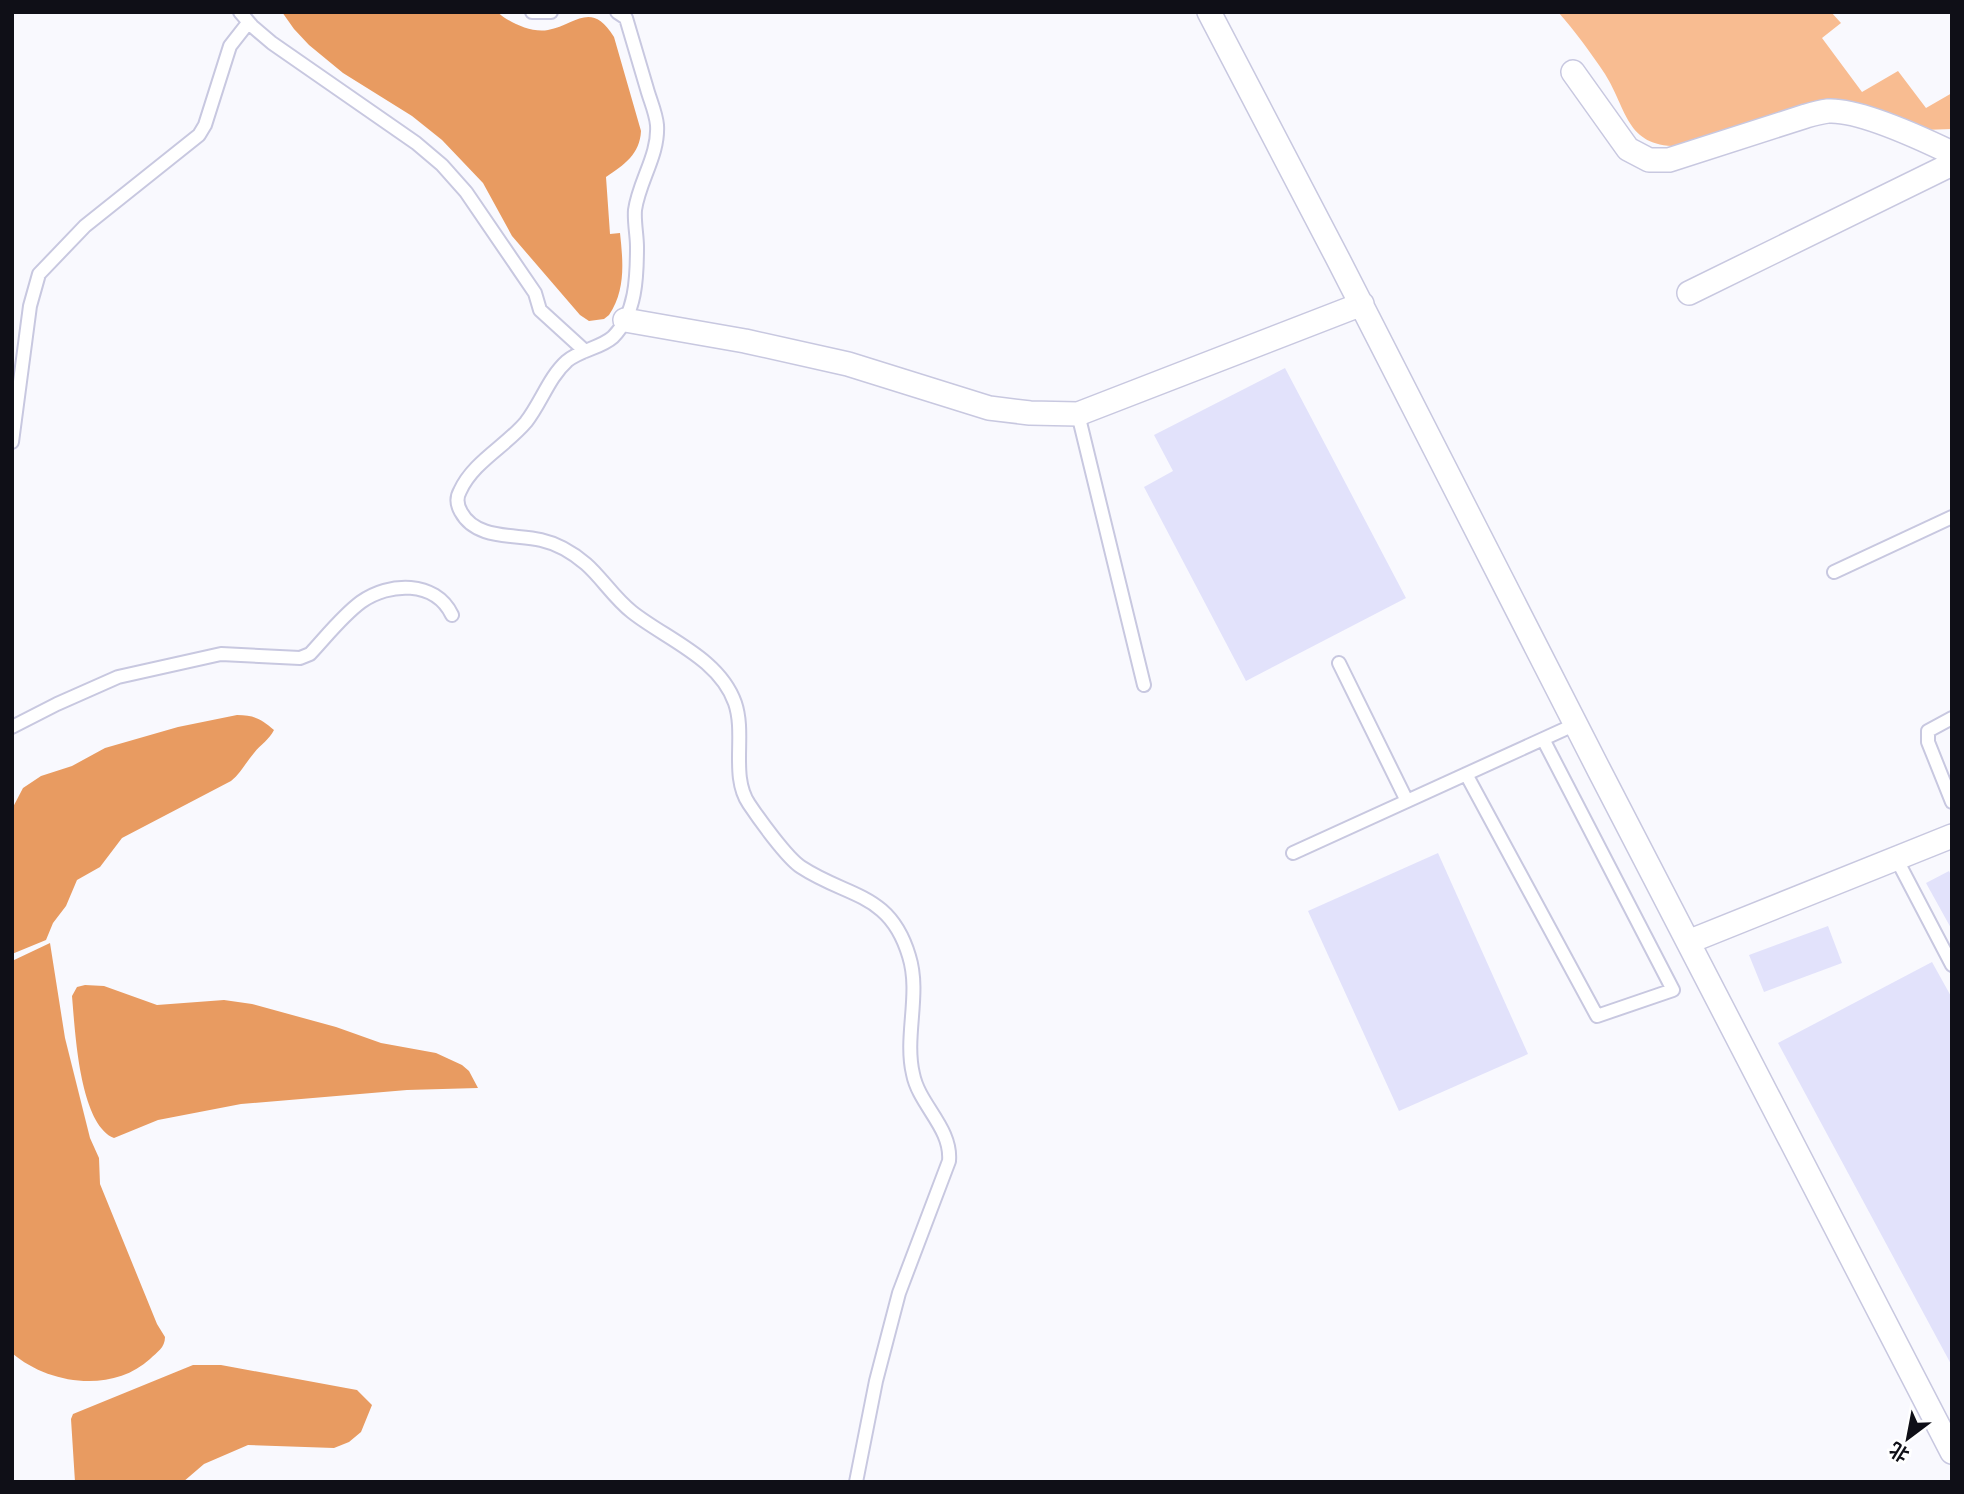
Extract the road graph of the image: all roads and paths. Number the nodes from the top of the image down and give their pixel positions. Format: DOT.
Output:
graph roads {
  1 [pos="532,12"];
  2 [pos="551,12"];
  3 [pos="617,12"];
  4 [pos="1209,12"];
  5 [pos="244,18"];
  6 [pos="1573,72"];
  7 [pos="1952,153"];
  8 [pos="1952,164"];
  9 [pos="1689,293"];
  10 [pos="1362,304"];
  11 [pos="625,320"];
  12 [pos="585,351"];
  13 [pos="1078,414"];
  14 [pos="12,442"];
  15 [pos="1952,517"];
  16 [pos="1834,572"];
  17 [pos="452,615"];
  18 [pos="1339,663"];
  19 [pos="1144,685"];
  20 [pos="1952,718"];
  21 [pos="1576,724"];
  22 [pos="12,727"];
  23 [pos="1543,739"];
  24 [pos="1466,774"];
  25 [pos="1407,801"];
  26 [pos="1952,802"];
  27 [pos="1952,836"];
  28 [pos="1293,853"];
  29 [pos="1896,858"];
  30 [pos="1688,942"];
  31 [pos="1952,965"];
  32 [pos="1952,1452"];
  33 [pos="856,1482"];
  1 -- 2 [label="lane"];
  3 -- 11 [label="lane"];
  4 -- 10 [label="street"];
  5 -- 12 [label="lane"];
  5 -- 14 [label="lane"];
  6 -- 7 [label="street"];
  8 -- 9 [label="street"];
  10 -- 13 [label="street"];
  10 -- 21 [label="street"];
  11 -- 12 [label="lane"];
  11 -- 13 [label="street"];
  12 -- 33 [label="lane"];
  13 -- 19 [label="lane"];
  15 -- 16 [label="lane"];
  17 -- 22 [label="lane"];
  18 -- 25 [label="lane"];
  20 -- 26 [label="lane"];
  21 -- 23 [label="lane"];
  21 -- 30 [label="street"];
  23 -- 24 [label="lane"];
  23 -- 24 [label="lane"];
  24 -- 25 [label="lane"];
  25 -- 28 [label="lane"];
  27 -- 29 [label="street"];
  29 -- 30 [label="street"];
  29 -- 31 [label="lane"];
  30 -- 32 [label="street"];
}
